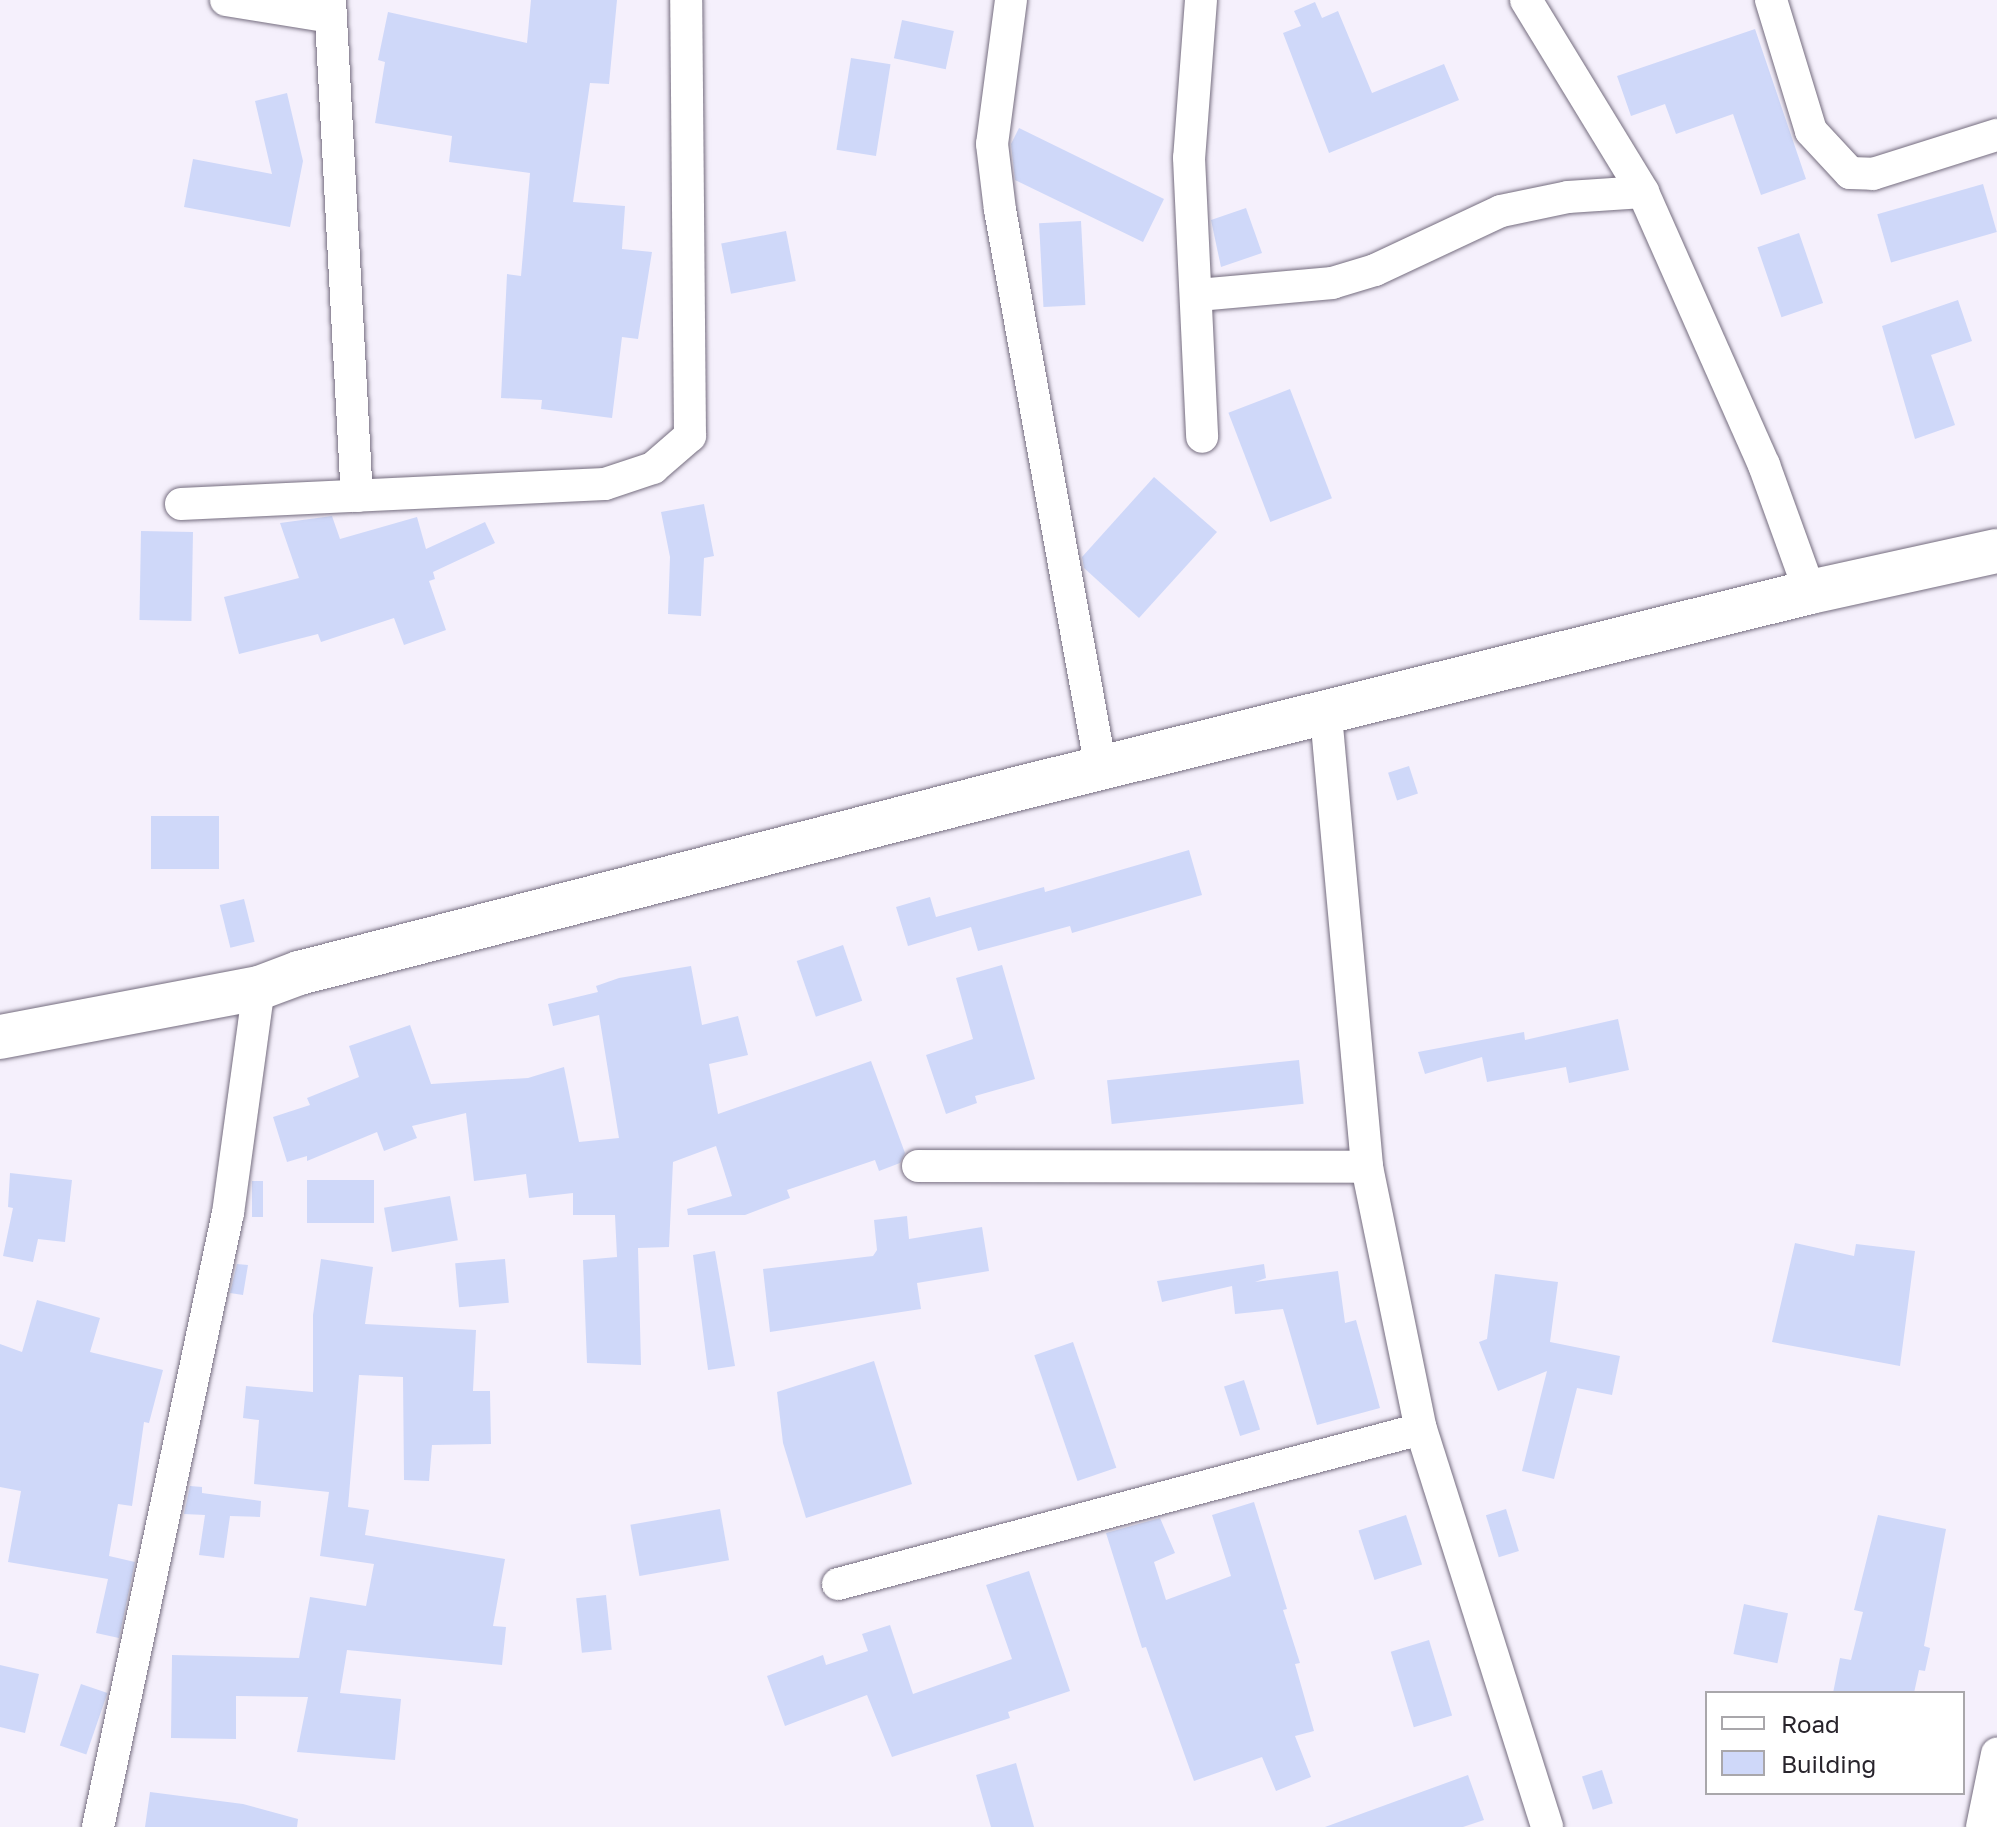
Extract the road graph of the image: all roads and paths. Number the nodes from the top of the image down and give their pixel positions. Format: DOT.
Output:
graph roads {
  1 [pos="226,0"];
  2 [pos="686,0"];
  3 [pos="1011,0"];
  4 [pos="1201,0"];
  5 [pos="1526,0"];
  6 [pos="1771,0"];
  7 [pos="330,8"];
  8 [pos="1997,135"];
  9 [pos="1643,192"];
  10 [pos="1198,295"];
  11 [pos="1202,437"];
  12 [pos="357,496"];
  13 [pos="181,504"];
  14 [pos="1997,551"];
  15 [pos="1810,592"];
  16 [pos="1326,715"];
  17 [pos="1101,769"];
  18 [pos="259,988"];
  19 [pos="0,1037"];
  20 [pos="918,1166"];
  21 [pos="1367,1167"];
  22 [pos="1421,1429"];
  23 [pos="838,1584"];
  24 [pos="1997,1754"];
  25 [pos="98,1827"];
  26 [pos="1547,1827"];
  27 [pos="1982,1827"];
  1 -- 7 [label="street"];
  2 -- 12 [label="street"];
  3 -- 17 [label="street"];
  4 -- 10 [label="street"];
  5 -- 9 [label="street"];
  6 -- 8 [label="street"];
  7 -- 12 [label="street"];
  9 -- 10 [label="street"];
  9 -- 15 [label="street"];
  10 -- 11 [label="street"];
  12 -- 13 [label="street"];
  14 -- 15 [label="main road"];
  15 -- 16 [label="main road"];
  16 -- 17 [label="main road"];
  16 -- 21 [label="street"];
  17 -- 18 [label="main road"];
  18 -- 19 [label="main road"];
  18 -- 25 [label="street"];
  20 -- 21 [label="street"];
  21 -- 22 [label="street"];
  22 -- 23 [label="street"];
  22 -- 26 [label="street"];
  24 -- 27 [label="street"];
}
